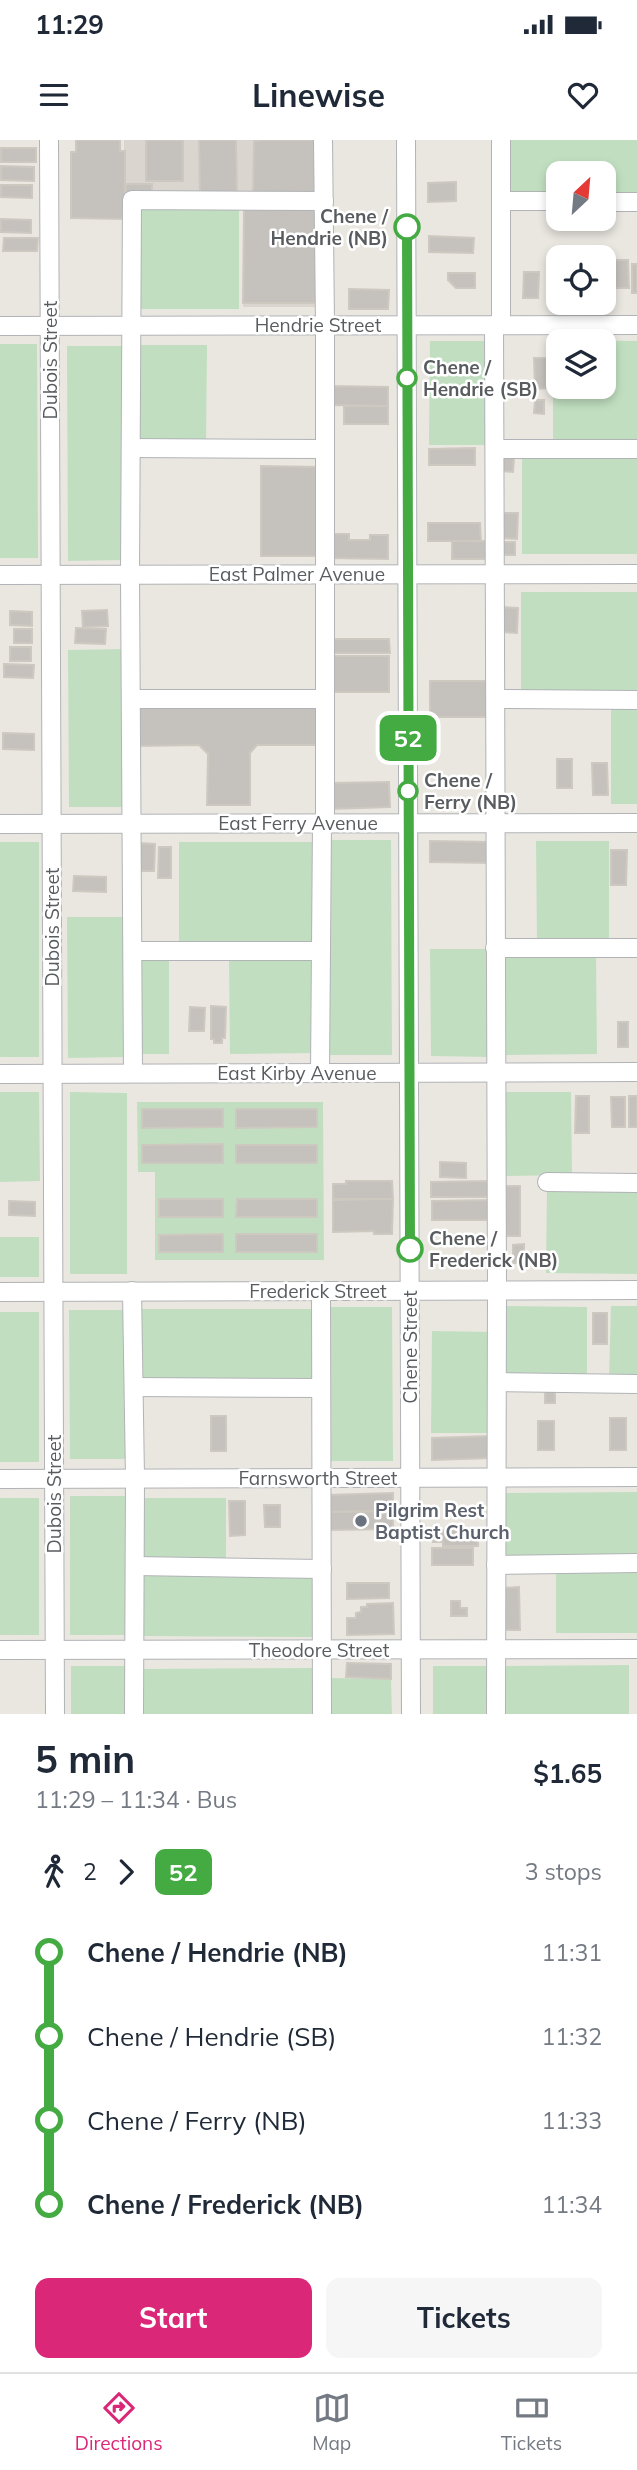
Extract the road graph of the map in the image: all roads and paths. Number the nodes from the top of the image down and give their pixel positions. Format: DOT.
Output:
graph roads {
  1 [pos="49,140"];
  2 [pos="323,140"];
  3 [pos="406,140"];
  4 [pos="501,140"];
  5 [pos="324,201"];
  6 [pos="501,201"];
  7 [pos="546,201"];
  8 [pos="616,202"];
  9 [pos="637,202"];
  10 [pos="326,325"];
  11 [pos="407,325"];
  12 [pos="498,325"];
  13 [pos="637,325"];
  14 [pos="0,326"];
  15 [pos="50,326"];
  16 [pos="131,326"];
  17 [pos="131,448"];
  18 [pos="325,449"];
  19 [pos="495,449"];
  20 [pos="637,449"];
  21 [pos="324,574"];
  22 [pos="408,574"];
  23 [pos="495,574"];
  24 [pos="637,574"];
  25 [pos="0,575"];
  26 [pos="51,575"];
  27 [pos="130,575"];
  28 [pos="131,699"];
  29 [pos="324,699"];
  30 [pos="496,699"];
  31 [pos="637,700"];
  32 [pos="323,823"];
  33 [pos="408,823"];
  34 [pos="497,823"];
  35 [pos="637,823"];
  36 [pos="0,824"];
  37 [pos="52,824"];
  38 [pos="132,824"];
  39 [pos="495,948"];
  40 [pos="637,948"];
  41 [pos="133,951"];
  42 [pos="321,951"];
  43 [pos="409,1072"];
  44 [pos="496,1072"];
  45 [pos="637,1072"];
  46 [pos="0,1073"];
  47 [pos="52,1073"];
  48 [pos="133,1073"];
  49 [pos="320,1073"];
  50 [pos="547,1182"];
  51 [pos="637,1183"];
  52 [pos="410,1290"];
  53 [pos="498,1290"];
  54 [pos="637,1290"];
  55 [pos="132,1291"];
  56 [pos="321,1291"];
  57 [pos="0,1292"];
  58 [pos="53,1292"];
  59 [pos="497,1382"];
  60 [pos="637,1384"];
  61 [pos="134,1387"];
  62 [pos="321,1388"];
  63 [pos="322,1477"];
  64 [pos="411,1477"];
  65 [pos="496,1477"];
  66 [pos="637,1477"];
  67 [pos="54,1478"];
  68 [pos="135,1478"];
  69 [pos="0,1479"];
  70 [pos="637,1563"];
  71 [pos="135,1566"];
  72 [pos="496,1566"];
  73 [pos="322,1569"];
  74 [pos="497,1649"];
  75 [pos="637,1649"];
  76 [pos="0,1650"];
  77 [pos="54,1650"];
  78 [pos="134,1650"];
  79 [pos="322,1650"];
  80 [pos="411,1650"];
  81 [pos="55,1714"];
  82 [pos="134,1714"];
  83 [pos="322,1714"];
  84 [pos="411,1714"];
  85 [pos="496,1714"];
  1 -- 15 [label="street, Dubois Street"];
  2 -- 5 [label="street"];
  3 -- 11 [label="street, Chene Street"];
  4 -- 6 [label="street"];
  5 -- 10 [label="street"];
  5 -- 16 [label="street"];
  6 -- 7 [label="street"];
  6 -- 12 [label="street"];
  8 -- 9 [label="street"];
  10 -- 11 [label="street, Hendrie Street"];
  10 -- 16 [label="street, Hendrie Street"];
  10 -- 18 [label="street"];
  11 -- 12 [label="street, Hendrie Street"];
  11 -- 22 [label="street, Chene Street"];
  12 -- 13 [label="street, Hendrie Street"];
  12 -- 19 [label="street"];
  14 -- 15 [label="street, Hendrie Street"];
  15 -- 16 [label="street, Hendrie Street"];
  15 -- 26 [label="street, Dubois Street"];
  16 -- 17 [label="street"];
  17 -- 18 [label="street"];
  17 -- 27 [label="street"];
  18 -- 21 [label="street"];
  19 -- 20 [label="street"];
  19 -- 23 [label="street"];
  21 -- 22 [label="street, East Palmer Avenue"];
  21 -- 27 [label="street, East Palmer Avenue"];
  21 -- 29 [label="street"];
  22 -- 23 [label="street, East Palmer Avenue"];
  22 -- 33 [label="street, Chene Street"];
  23 -- 24 [label="street, East Palmer Avenue"];
  23 -- 30 [label="street"];
  25 -- 26 [label="street, East Palmer Avenue"];
  26 -- 27 [label="street, East Palmer Avenue"];
  26 -- 37 [label="street, Dubois Street"];
  27 -- 28 [label="street"];
  28 -- 29 [label="street"];
  28 -- 38 [label="street"];
  29 -- 32 [label="street"];
  30 -- 31 [label="street"];
  30 -- 34 [label="street"];
  32 -- 33 [label="street, East Ferry Avenue"];
  32 -- 38 [label="street, East Ferry Avenue"];
  32 -- 42 [label="street"];
  33 -- 34 [label="street, East Ferry Avenue"];
  33 -- 43 [label="street, Chene Street"];
  34 -- 35 [label="street, East Ferry Avenue"];
  34 -- 39 [label="street"];
  36 -- 37 [label="street, East Ferry Avenue"];
  37 -- 38 [label="street, East Ferry Avenue"];
  37 -- 47 [label="street, Dubois Street"];
  38 -- 41 [label="street"];
  39 -- 40 [label="street"];
  39 -- 44 [label="street"];
  41 -- 42 [label="street"];
  41 -- 48 [label="street"];
  42 -- 49 [label="street"];
  43 -- 44 [label="street, East Kirby Avenue"];
  43 -- 49 [label="street, East Kirby Avenue"];
  43 -- 52 [label="street, Chene Street"];
  44 -- 45 [label="street, East Kirby Avenue"];
  44 -- 53 [label="street"];
  46 -- 47 [label="street, East Kirby Avenue"];
  47 -- 48 [label="street, East Kirby Avenue"];
  47 -- 58 [label="street, Dubois Street"];
  48 -- 49 [label="street, East Kirby Avenue"];
  50 -- 51 [label="street"];
  52 -- 53 [label="street, Frederick Street"];
  52 -- 56 [label="street, Frederick Street"];
  52 -- 64 [label="street, Chene Street"];
  53 -- 54 [label="street, Frederick Street"];
  53 -- 59 [label="street"];
  55 -- 56 [label="street, Frederick Street"];
  55 -- 58 [label="street, Frederick Street"];
  55 -- 61 [label="street"];
  56 -- 62 [label="street"];
  57 -- 58 [label="street, Frederick Street"];
  58 -- 67 [label="street, Dubois Street"];
  59 -- 60 [label="street"];
  59 -- 65 [label="street"];
  61 -- 62 [label="street"];
  61 -- 68 [label="street"];
  62 -- 63 [label="street"];
  63 -- 64 [label="street, Farnsworth Street"];
  63 -- 68 [label="street, Farnsworth Street"];
  63 -- 73 [label="street"];
  64 -- 65 [label="street, Farnsworth Street"];
  64 -- 80 [label="street, Chene Street"];
  65 -- 66 [label="street, Farnsworth Street"];
  65 -- 72 [label="street"];
  67 -- 68 [label="street, Farnsworth Street"];
  67 -- 69 [label="street, Farnsworth Street"];
  67 -- 77 [label="street, Dubois Street"];
  68 -- 71 [label="street"];
  70 -- 72 [label="street"];
  71 -- 73 [label="street"];
  71 -- 78 [label="street"];
  72 -- 74 [label="street"];
  73 -- 79 [label="street"];
  74 -- 75 [label="street, Theodore Street"];
  74 -- 80 [label="street, Theodore Street"];
  74 -- 85 [label="street"];
  76 -- 77 [label="street, Theodore Street"];
  77 -- 78 [label="street, Theodore Street"];
  77 -- 81 [label="street, Dubois Street"];
  78 -- 79 [label="street, Theodore Street"];
  78 -- 82 [label="street"];
  79 -- 80 [label="street, Theodore Street"];
  79 -- 83 [label="street"];
  80 -- 84 [label="street, Chene Street"];
}
